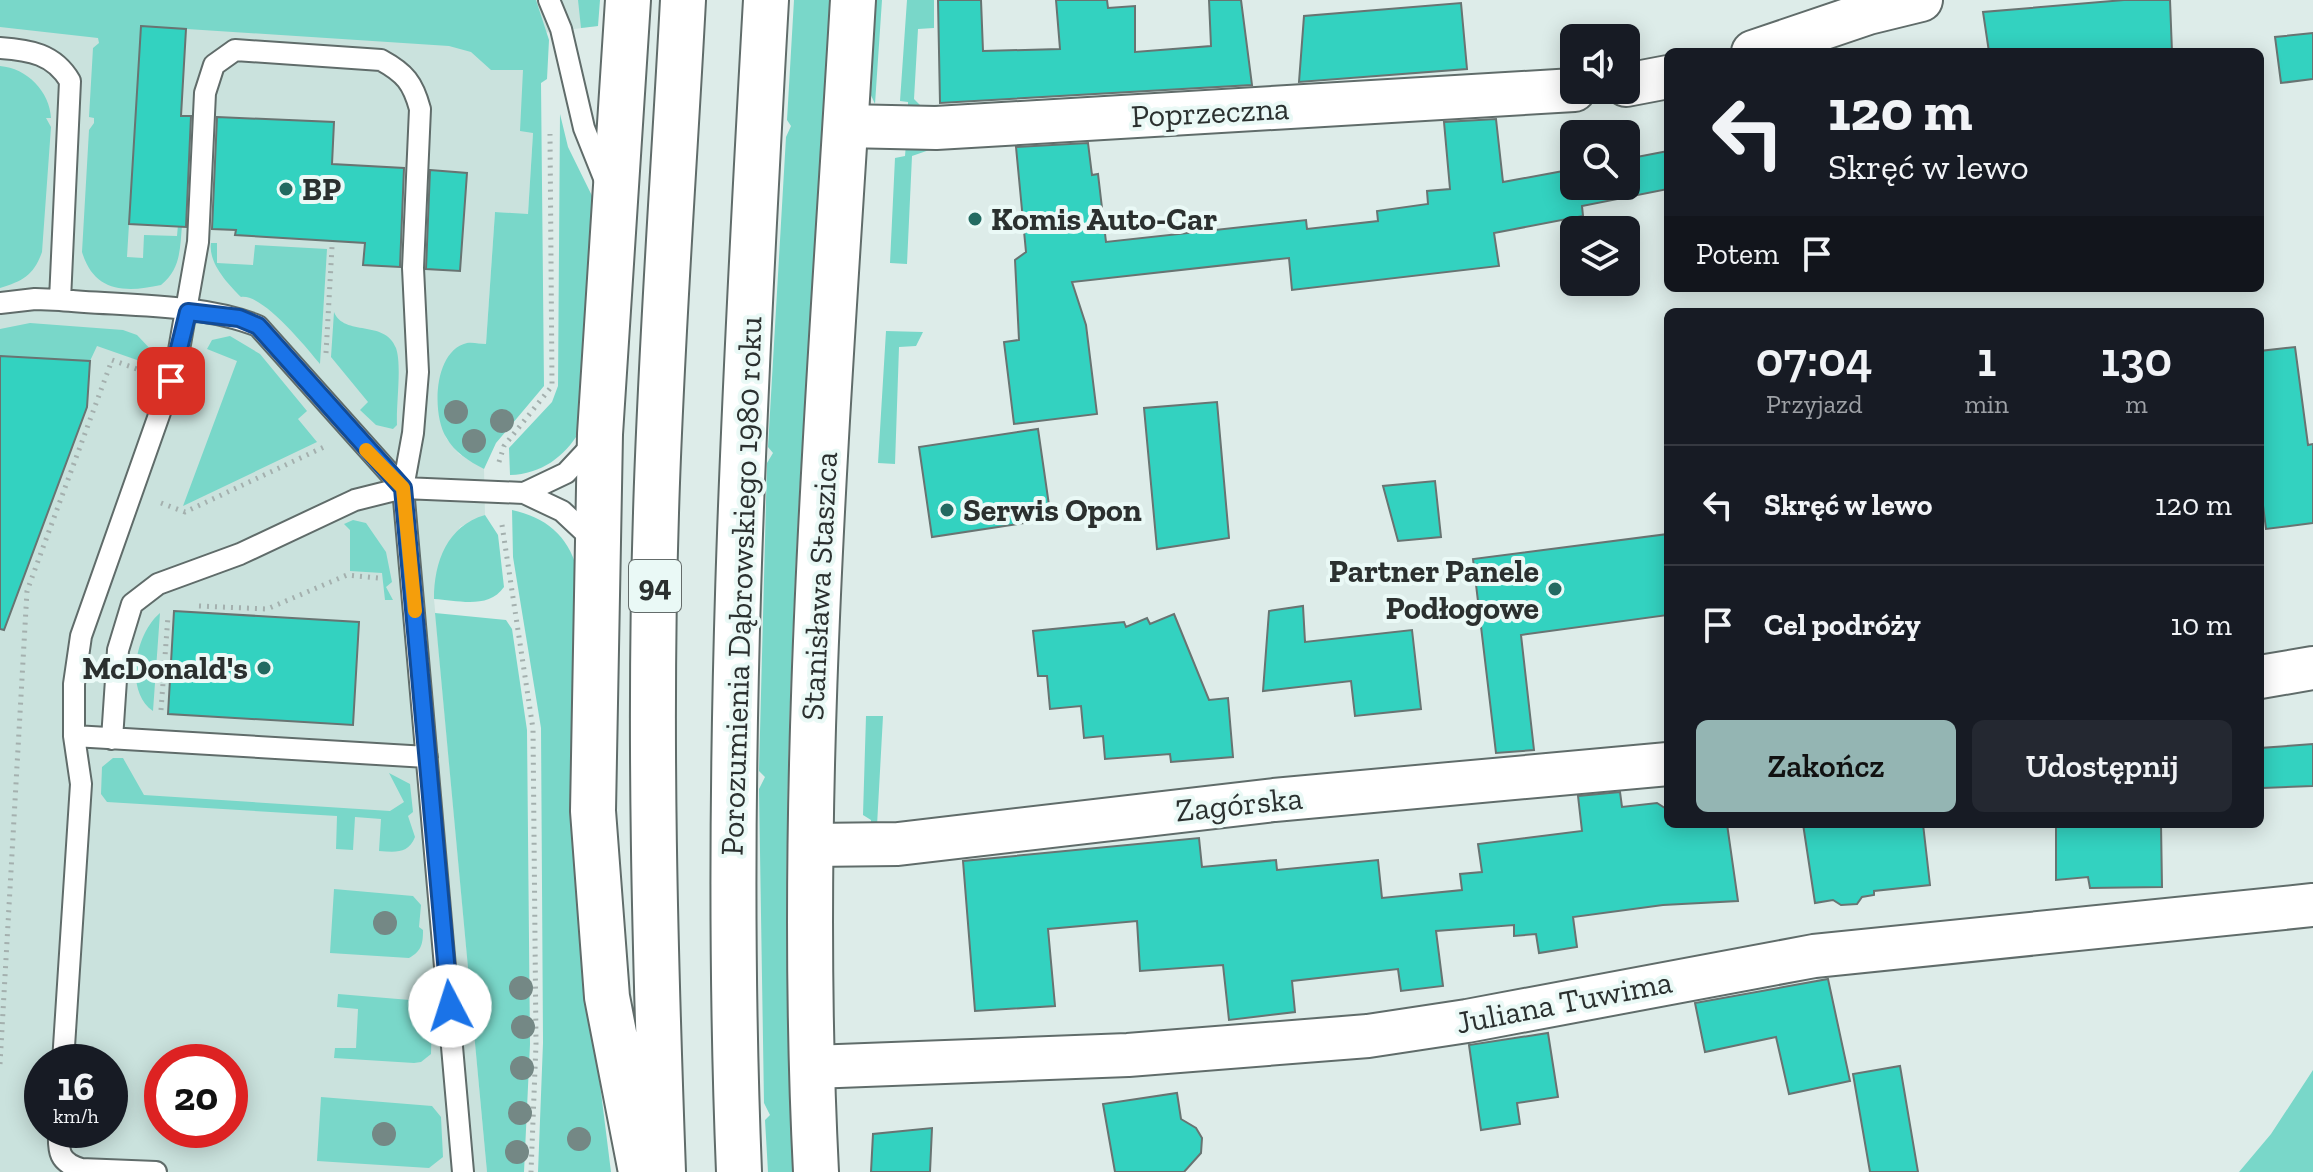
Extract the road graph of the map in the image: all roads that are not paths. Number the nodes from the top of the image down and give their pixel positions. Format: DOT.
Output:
graph roads {
  1 [pos="549,0"];
  2 [pos="628,0"];
  3 [pos="683,0"];
  4 [pos="766,0"];
  5 [pos="853,0"];
  6 [pos="1921,0"];
  7 [pos="0,48"];
  8 [pos="1765,48"];
  9 [pos="1664,78"];
  10 [pos="1640,82"];
  11 [pos="1560,91"];
  12 [pos="845,126"];
  13 [pos="616,205"];
  14 [pos="60,300"];
  15 [pos="0,303"];
  16 [pos="188,312"];
  17 [pos="600,434"];
  18 [pos="403,488"];
  19 [pos="524,493"];
  20 [pos="597,545"];
  21 [pos="2313,668"];
  22 [pos="2264,676"];
  23 [pos="74,736"];
  24 [pos="112,739"];
  25 [pos="427,757"];
  26 [pos="1664,764"];
  27 [pos="810,845"];
  28 [pos="2313,905"];
  29 [pos="64,1044"];
  30 [pos="812,1067"];
  31 [pos="58,1148"];
  32 [pos="156,1172"];
  33 [pos="463,1172"];
  34 [pos="641,1172"];
  35 [pos="663,1172"];
  36 [pos="739,1172"];
  37 [pos="816,1172"];
  1 -- 13 [label="lane"];
  2 -- 13 [label="main road"];
  3 -- 35 [label="main road, 94"];
  4 -- 36 [label="main road, Porozumienia Dąbrowskiego 1980 roku"];
  5 -- 12 [label="main road, Stanisława Staszica"];
  6 -- 8 [label="street"];
  7 -- 14 [label="lane"];
  9 -- 10 [label="street"];
  11 -- 12 [label="street, Poprzeczna"];
  12 -- 27 [label="main road, Stanisława Staszica"];
  13 -- 17 [label="main road"];
  14 -- 15 [label="lane"];
  14 -- 16 [label="lane"];
  16 -- 18 [label="lane"];
  16 -- 18 [label="lane"];
  16 -- 23 [label="lane"];
  17 -- 19 [label="lane"];
  17 -- 20 [label="main road"];
  18 -- 19 [label="lane"];
  18 -- 24 [label="lane"];
  18 -- 25 [label="lane"];
  19 -- 20 [label="lane"];
  20 -- 34 [label="main road"];
  21 -- 22 [label="street"];
  23 -- 24 [label="lane"];
  23 -- 29 [label="lane"];
  24 -- 25 [label="lane"];
  25 -- 33 [label="lane"];
  26 -- 27 [label="street, Zagórska"];
  27 -- 30 [label="main road, Stanisława Staszica"];
  28 -- 30 [label="street, Juliana Tuwima"];
  30 -- 37 [label="main road, Stanisława Staszica"];
  31 -- 32 [label="lane"];
}
